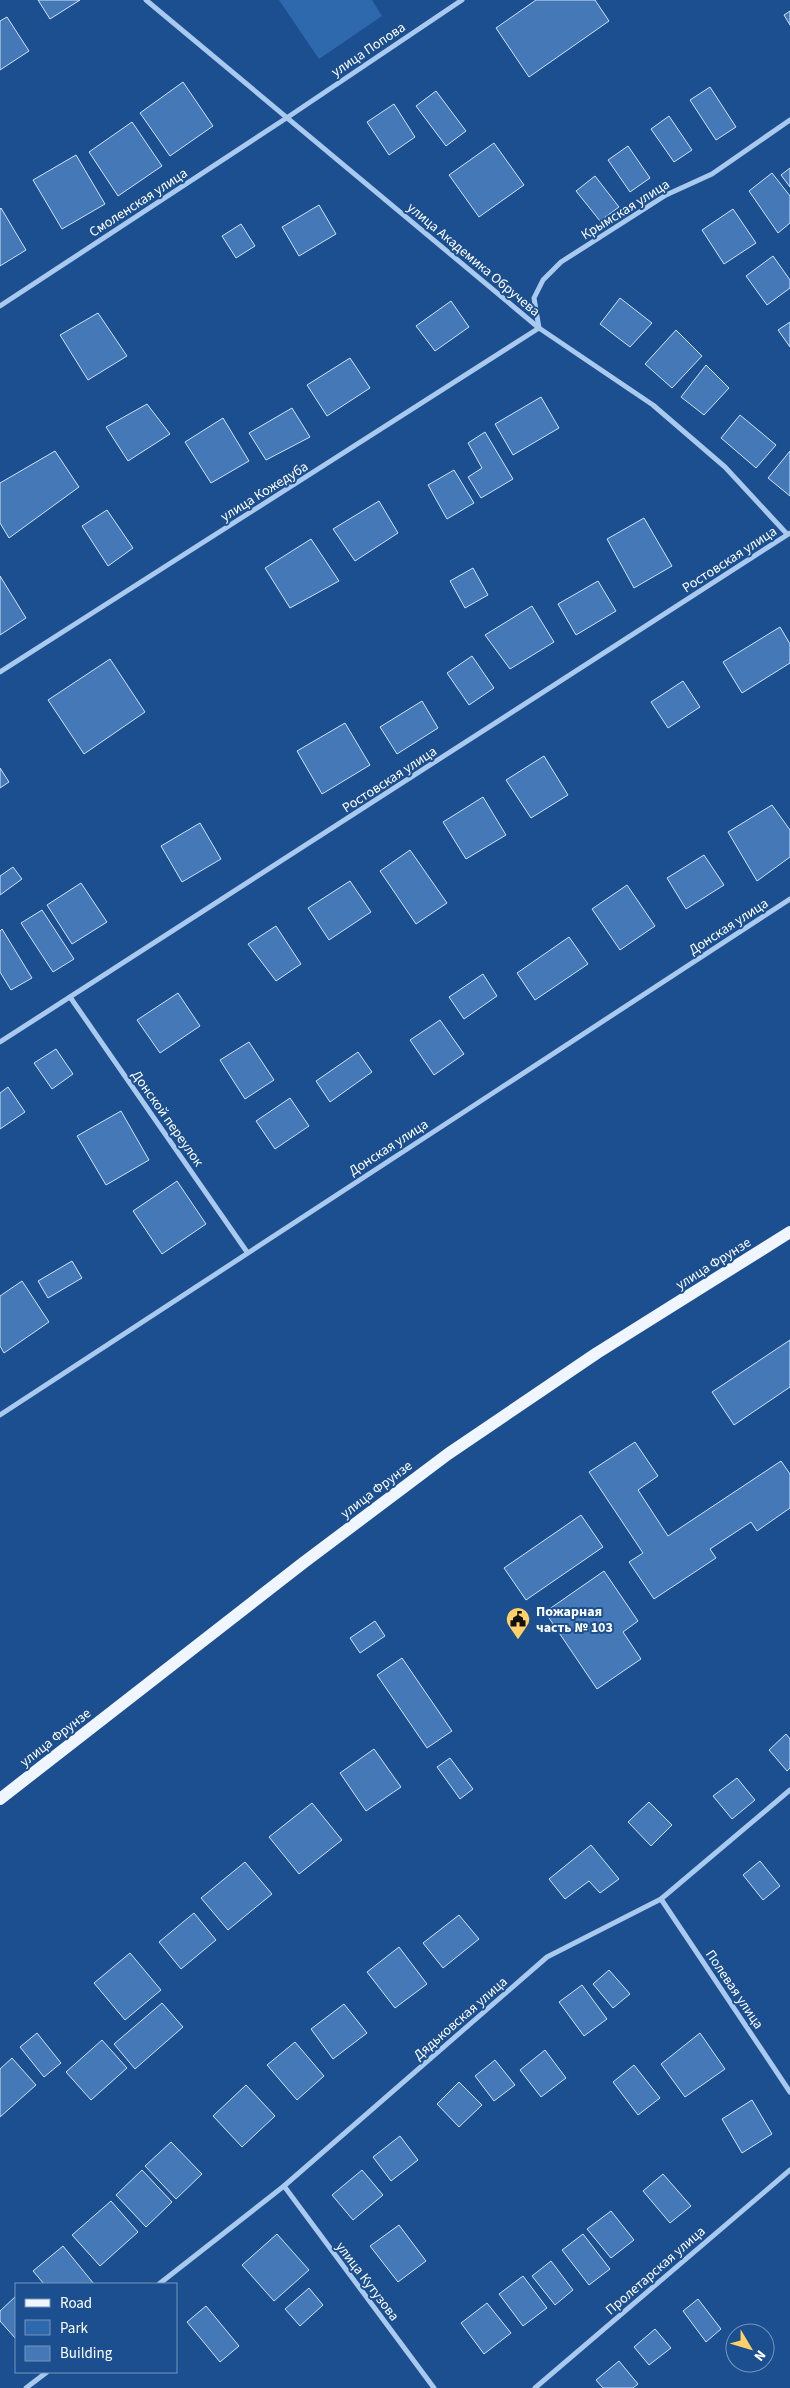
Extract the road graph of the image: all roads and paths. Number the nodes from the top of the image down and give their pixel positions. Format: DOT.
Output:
graph roads {
  1 [pos="146,0"];
  2 [pos="462,0"];
  3 [pos="288,117"];
  4 [pos="790,120"];
  5 [pos="0,306"];
  6 [pos="540,328"];
  7 [pos="789,534"];
  8 [pos="0,672"];
  9 [pos="790,899"];
  10 [pos="70,997"];
  11 [pos="0,1042"];
  12 [pos="790,1232"];
  13 [pos="247,1252"];
  14 [pos="0,1415"];
  15 [pos="790,1790"];
  16 [pos="0,1799"];
  17 [pos="661,1899"];
  18 [pos="790,2092"];
  19 [pos="790,2170"];
  20 [pos="284,2186"];
  21 [pos="160,2283"];
  22 [pos="46,2373"];
  23 [pos="26,2388"];
  24 [pos="434,2388"];
  25 [pos="535,2388"];
  1 -- 3 [label="street, улица Академика Обручева"];
  2 -- 3 [label="street, улица Попова"];
  3 -- 5 [label="street, Смоленская улица"];
  3 -- 6 [label="street, улица Академика Обручева"];
  4 -- 6 [label="street, Крымская улица"];
  6 -- 7 [label="street, улица Академика Обручева"];
  6 -- 8 [label="street, улица Кожедуба"];
  7 -- 10 [label="street, Ростовская улица"];
  9 -- 13 [label="street, Донская улица"];
  10 -- 11 [label="street, Ростовская улица"];
  10 -- 13 [label="street, Донской переулок"];
  12 -- 16 [label="main road, улица Фрунзе"];
  13 -- 14 [label="street, Донская улица"];
  15 -- 17 [label="street, Дядьковская улица"];
  17 -- 18 [label="street, Полевая улица"];
  17 -- 20 [label="street, Дядьковская улица"];
  19 -- 25 [label="street, Пролетарская улица"];
  20 -- 21 [label="street, Дядьковская улица"];
  20 -- 24 [label="street, улица Кутузова"];
  22 -- 23 [label="street"];
}
